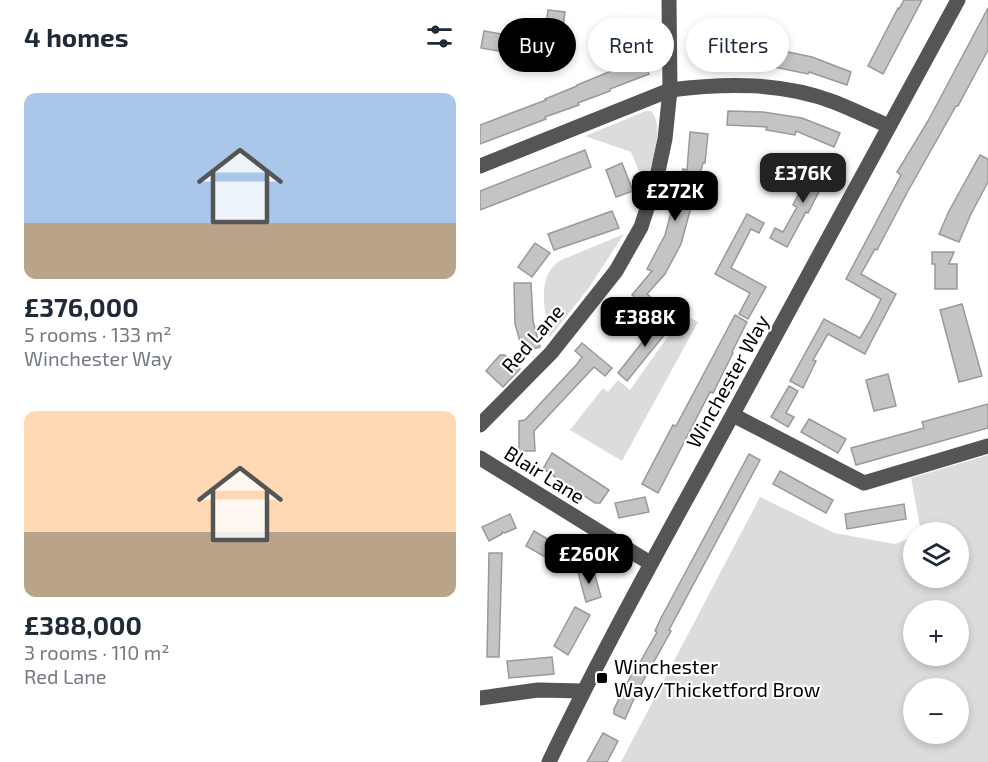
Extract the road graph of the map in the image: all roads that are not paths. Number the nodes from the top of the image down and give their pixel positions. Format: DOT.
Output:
graph roads {
  1 [pos="669,0"];
  2 [pos="958,0"];
  3 [pos="670,90"];
  4 [pos="889,126"];
  5 [pos="480,166"];
  6 [pos="733,415"];
  7 [pos="480,425"];
  8 [pos="988,446"];
  9 [pos="480,458"];
  10 [pos="650,564"];
  11 [pos="583,691"];
  12 [pos="480,698"];
  13 [pos="549,762"];
  1 -- 3 [label="street, Red Lane"];
  2 -- 4 [label="street, Winchester Way"];
  3 -- 4 [label="street"];
  3 -- 5 [label="street"];
  3 -- 7 [label="street, Red Lane"];
  4 -- 6 [label="street, Winchester Way"];
  6 -- 8 [label="street"];
  6 -- 10 [label="street, Winchester Way"];
  9 -- 10 [label="street, Blair Lane"];
  10 -- 11 [label="street, Winchester Way"];
  11 -- 12 [label="street"];
  11 -- 13 [label="street, Winchester Way"];
}
